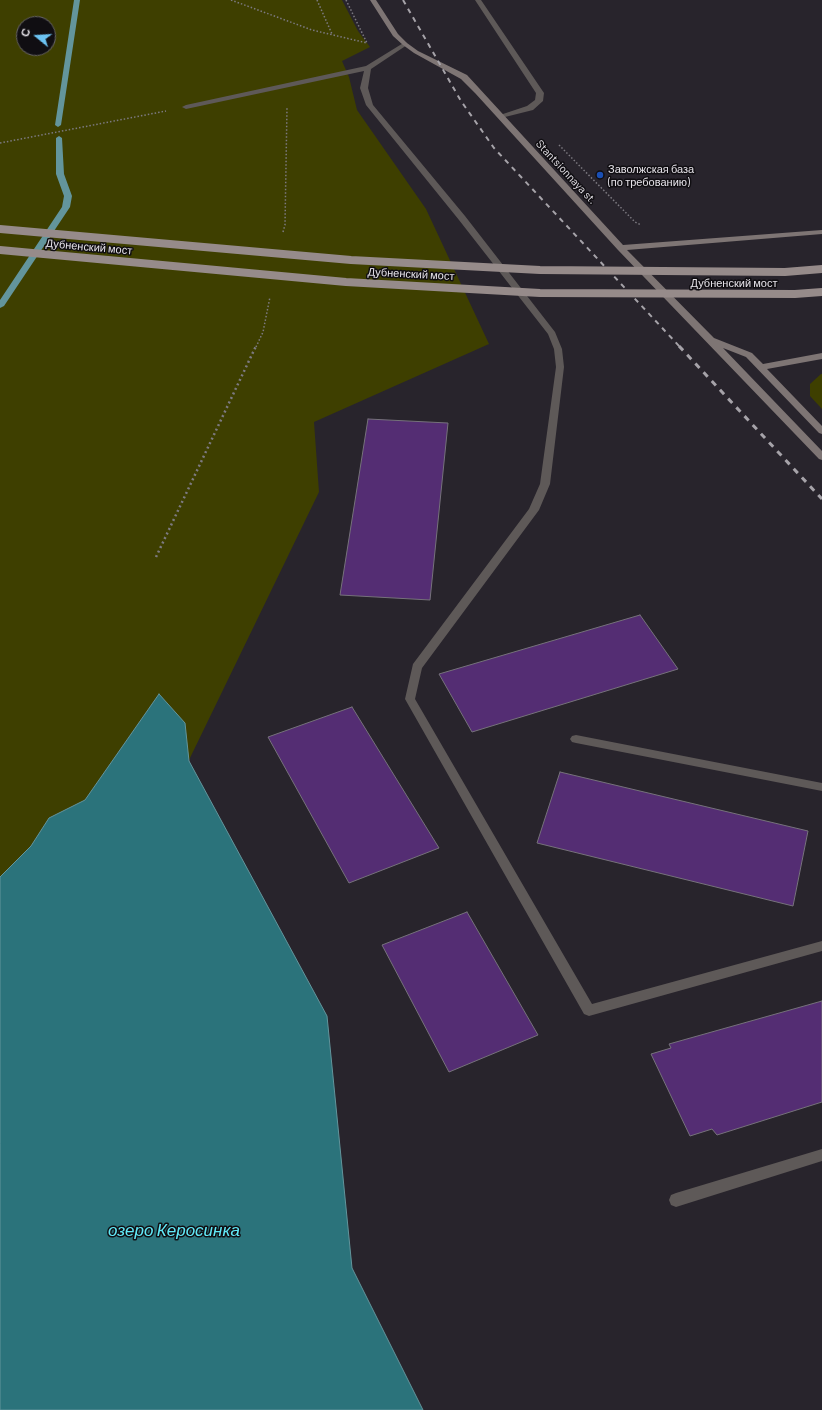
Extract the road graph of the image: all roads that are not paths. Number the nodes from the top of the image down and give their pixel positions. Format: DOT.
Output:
graph roads {
  1 [pos="373,0"];
  2 [pos="478,0"];
  3 [pos="405,44"];
  4 [pos="368,68"];
  5 [pos="186,107"];
  6 [pos="501,116"];
  7 [pos="0,229"];
  8 [pos="822,232"];
  9 [pos="620,248"];
  10 [pos="0,250"];
  11 [pos="822,269"];
  12 [pos="822,292"];
  13 [pos="710,339"];
  14 [pos="822,356"];
  15 [pos="761,367"];
  16 [pos="822,431"];
  17 [pos="822,457"];
  18 [pos="576,739"];
  19 [pos="822,787"];
  20 [pos="822,946"];
  21 [pos="822,1155"];
  22 [pos="676,1200"];
  1 -- 3 [label="main road, Stantsionnaya st."];
  2 -- 6 [label="lane"];
  3 -- 4 [label="lane"];
  3 -- 6 [label="main road, Stantsionnaya st."];
  4 -- 5 [label="lane"];
  4 -- 20 [label="lane"];
  6 -- 9 [label="main road, Stantsionnaya st."];
  7 -- 11 [label="main road, Дубненский мост, bridge"];
  8 -- 9 [label="main road"];
  9 -- 13 [label="main road, Stantsionnaya st."];
  10 -- 12 [label="main road, Дубненский мост, bridge"];
  13 -- 15 [label="main road, Stantsionnaya st."];
  13 -- 17 [label="main road, Stantsionnaya st."];
  14 -- 15 [label="main road"];
  15 -- 16 [label="main road, Stantsionnaya st."];
  18 -- 19 [label="lane"];
  21 -- 22 [label="lane"];
}
